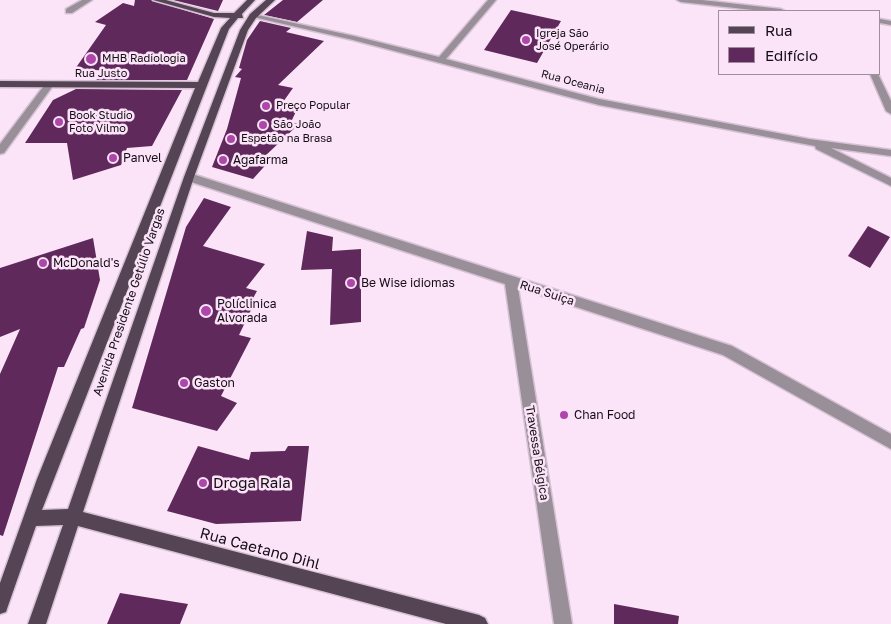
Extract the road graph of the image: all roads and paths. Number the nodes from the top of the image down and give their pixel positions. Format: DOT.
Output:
graph roads {
  1 [pos="88,0"];
  2 [pos="157,0"];
  3 [pos="251,0"];
  4 [pos="271,0"];
  5 [pos="492,0"];
  6 [pos="681,0"];
  7 [pos="697,1"];
  8 [pos="772,10"];
  9 [pos="69,11"];
  10 [pos="234,16"];
  11 [pos="253,16"];
  12 [pos="441,60"];
  13 [pos="874,75"];
  14 [pos="0,84"];
  15 [pos="48,85"];
  16 [pos="201,85"];
  17 [pos="891,111"];
  18 [pos="809,142"];
  19 [pos="0,151"];
  20 [pos="891,153"];
  21 [pos="878,163"];
  22 [pos="189,177"];
  23 [pos="891,182"];
  24 [pos="511,281"];
  25 [pos="891,442"];
  26 [pos="32,518"];
  27 [pos="72,518"];
  28 [pos="0,606"];
  29 [pos="36,624"];
  30 [pos="479,624"];
  31 [pos="563,624"];
  1 -- 9 [label="street"];
  2 -- 10 [label="main road"];
  3 -- 10 [label="main road, Avenida Presidente Getúlio Vargas"];
  4 -- 11 [label="main road, Avenida Presidente Getúlio Vargas"];
  5 -- 12 [label="street"];
  6 -- 7 [label="street"];
  7 -- 8 [label="street"];
  10 -- 11 [label="main road"];
  10 -- 16 [label="main road, Avenida Presidente Getúlio Vargas"];
  11 -- 12 [label="street, Rua Oceania"];
  11 -- 22 [label="main road, Avenida Presidente Getúlio Vargas"];
  12 -- 18 [label="street, Rua Oceania"];
  13 -- 17 [label="street"];
  14 -- 15 [label="main road, Rua Justo"];
  15 -- 16 [label="main road, Rua Justo"];
  15 -- 19 [label="street"];
  16 -- 26 [label="main road, Avenida Presidente Getúlio Vargas"];
  18 -- 21 [label="street"];
  18 -- 21 [label="street, Rua Oceania"];
  20 -- 21 [label="street, Rua Oceania"];
  21 -- 23 [label="street"];
  22 -- 24 [label="street, Rua Suiça"];
  22 -- 27 [label="main road, Avenida Presidente Getúlio Vargas"];
  24 -- 25 [label="street, Rua Suiça"];
  24 -- 31 [label="street, Travessa Bélgica"];
  26 -- 27 [label="main road, Rua Caetano Dihl"];
  26 -- 28 [label="main road, Avenida Presidente Getúlio Vargas"];
  27 -- 29 [label="main road, Avenida Presidente Getúlio Vargas"];
  27 -- 30 [label="main road, Rua Caetano Dihl"];
}
